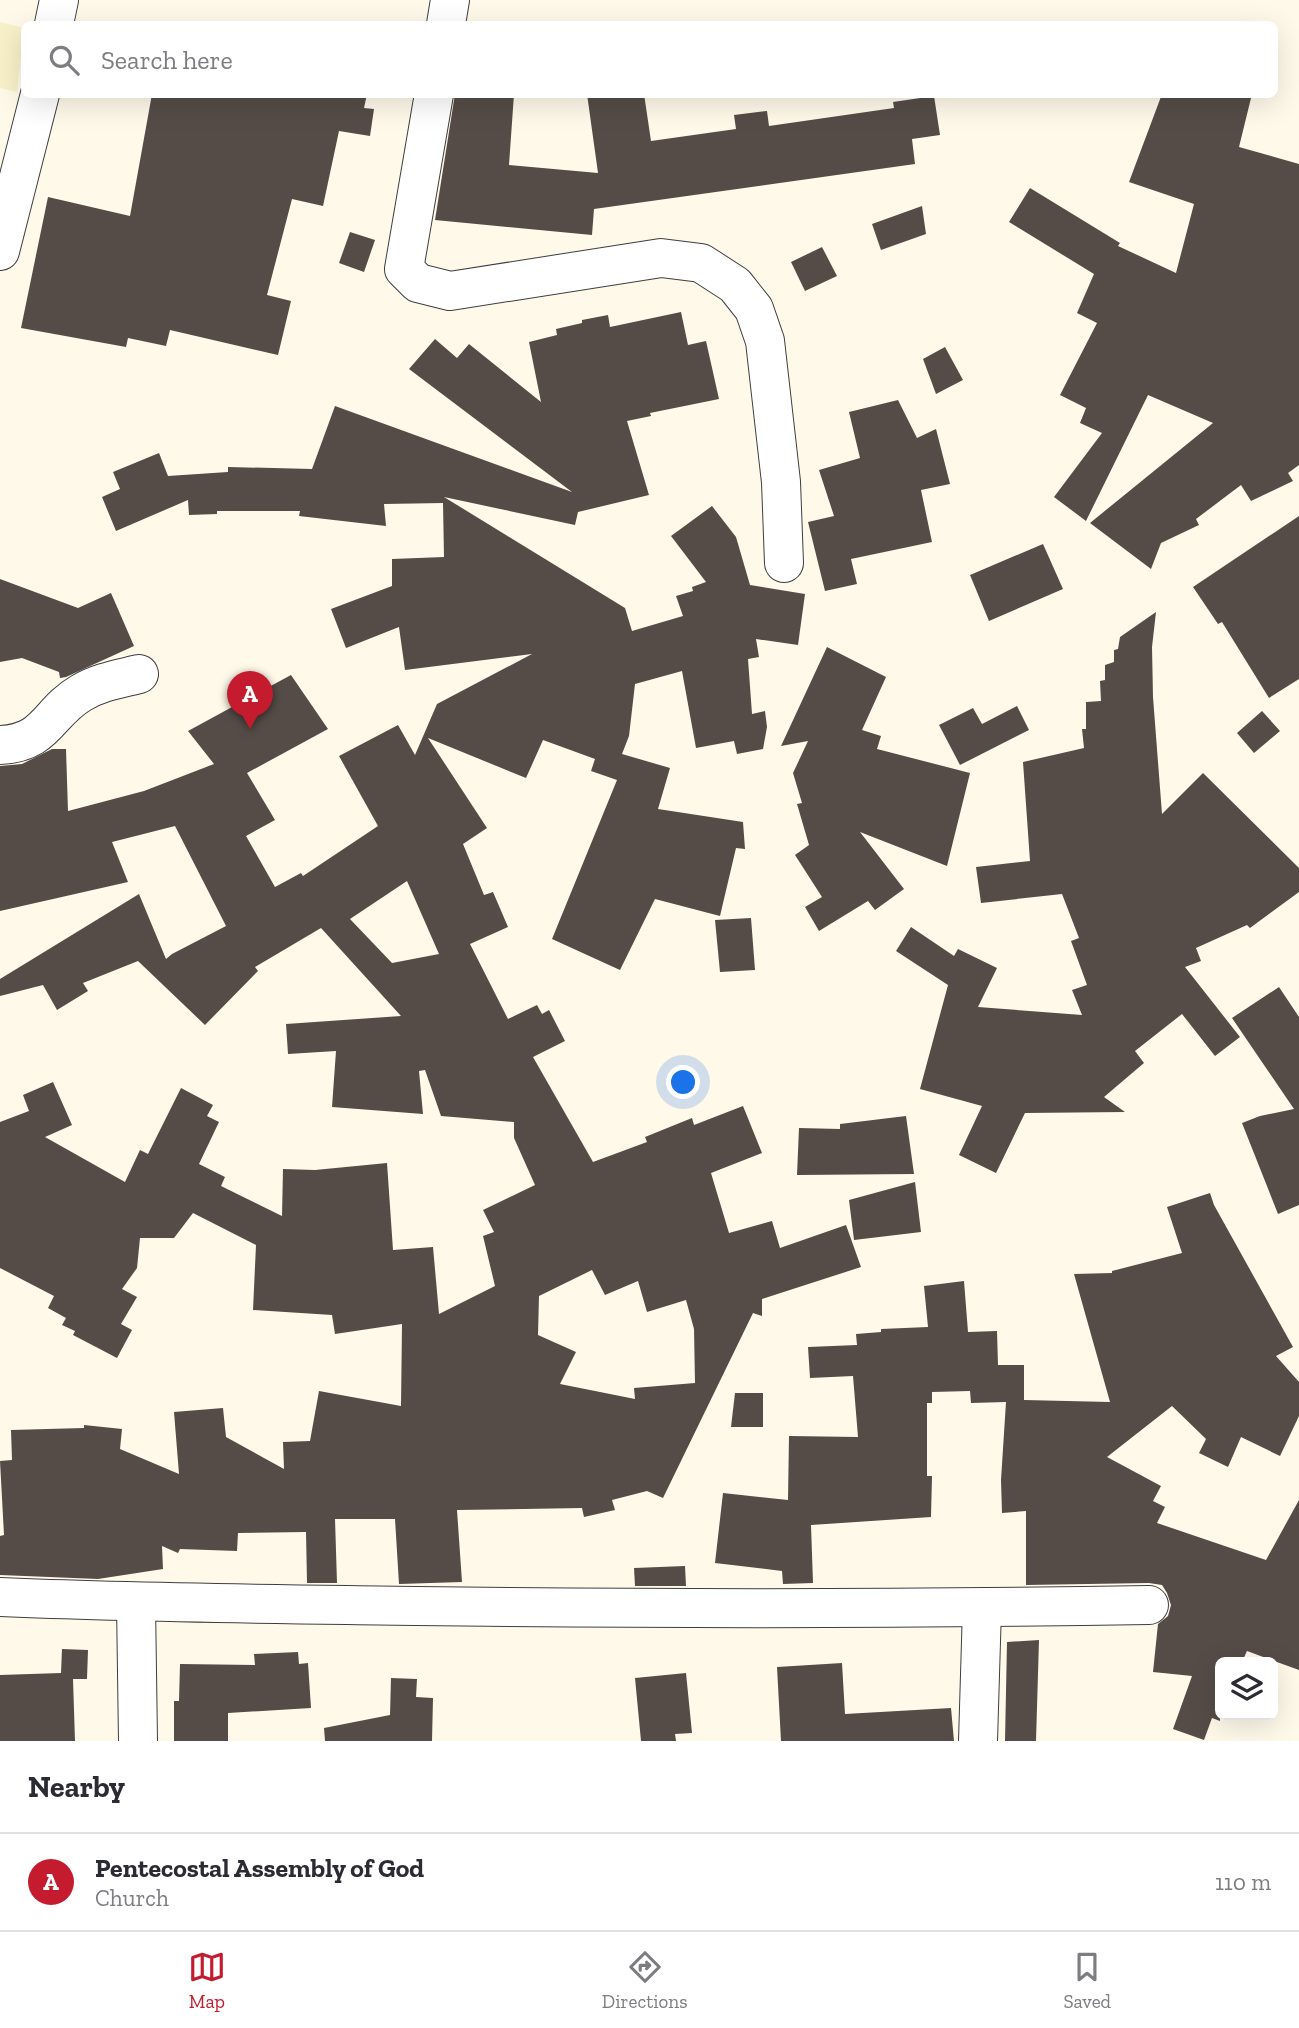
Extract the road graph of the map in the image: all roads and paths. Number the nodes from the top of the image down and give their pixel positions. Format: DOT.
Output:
graph roads {
  1 [pos="59,0"];
  2 [pos="450,0"];
  3 [pos="55,21"];
  4 [pos="446,21"];
  5 [pos="39,98"];
  6 [pos="433,98"];
  7 [pos="0,251"];
  8 [pos="785,563"];
  9 [pos="139,674"];
  10 [pos="0,745"];
  11 [pos="0,1597"];
  12 [pos="136,1602"];
  13 [pos="1149,1605"];
  14 [pos="982,1608"];
  15 [pos="138,1741"];
  16 [pos="978,1741"];
  1 -- 3 [label="street"];
  2 -- 4 [label="street"];
  5 -- 7 [label="street"];
  6 -- 8 [label="street"];
  9 -- 10 [label="street"];
  11 -- 12 [label="street"];
  12 -- 14 [label="street"];
  12 -- 15 [label="street"];
  13 -- 14 [label="street"];
  14 -- 16 [label="street"];
}
